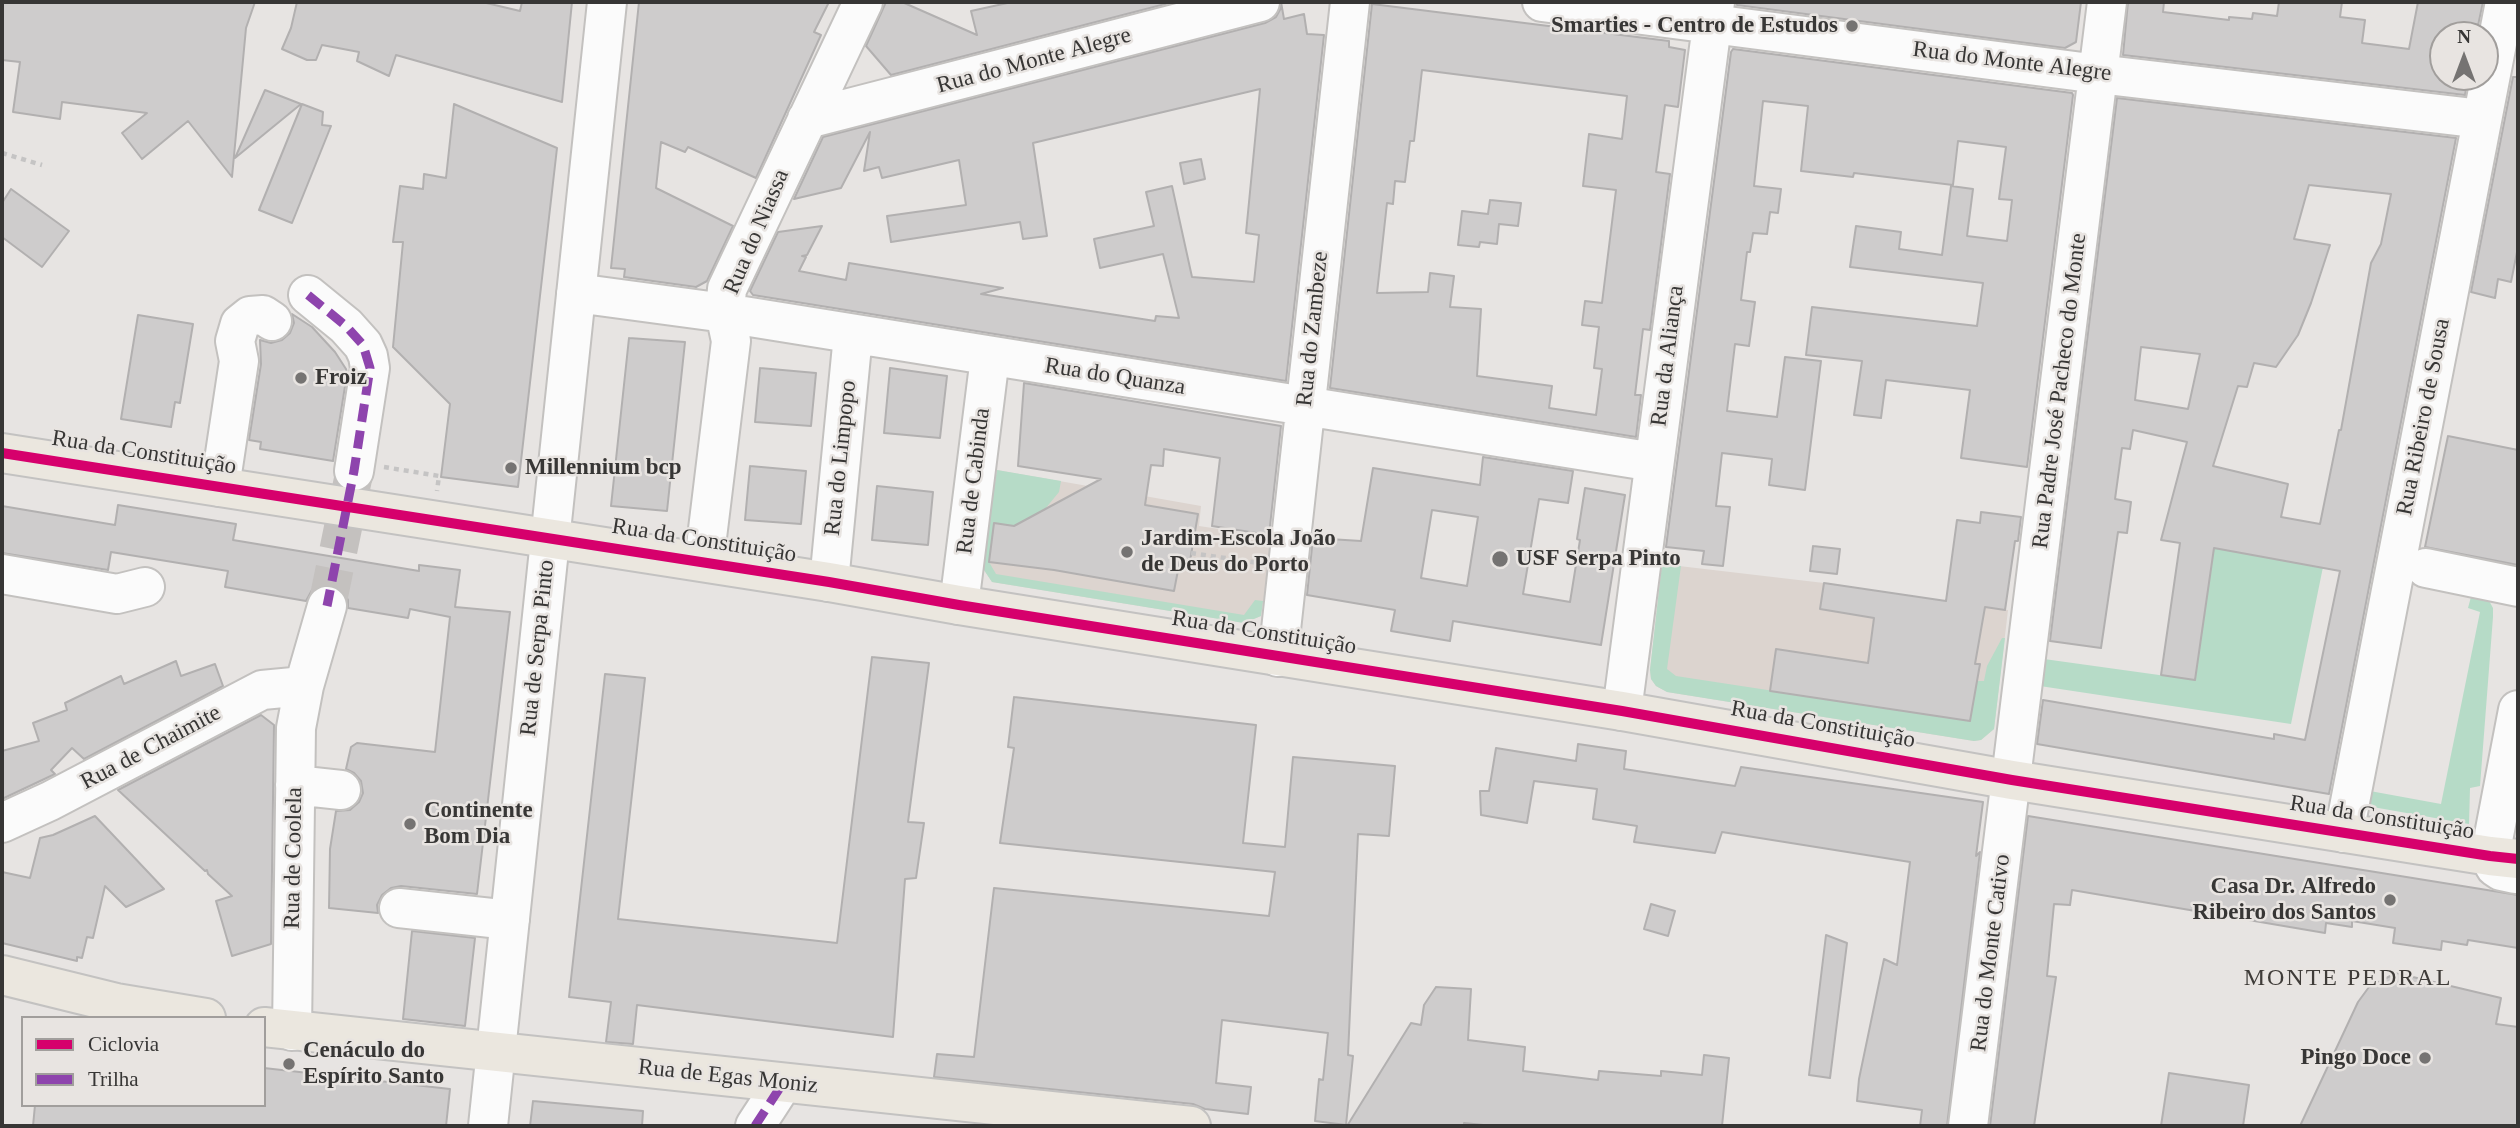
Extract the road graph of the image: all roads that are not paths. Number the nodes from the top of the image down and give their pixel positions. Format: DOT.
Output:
graph roads {
  1 [pos="607,2"];
  2 [pos="863,2"];
  3 [pos="1260,2"];
  4 [pos="1350,2"];
  5 [pos="1542,2"];
  6 [pos="2107,2"];
  7 [pos="2505,2"];
  8 [pos="1714,12"];
  9 [pos="2098,74"];
  10 [pos="807,120"];
  11 [pos="2482,120"];
  12 [pos="576,293"];
  13 [pos="308,295"];
  14 [pos="725,313"];
  15 [pos="272,321"];
  16 [pos="853,335"];
  17 [pos="990,356"];
  18 [pos="1304,407"];
  19 [pos="2,453"];
  20 [pos="1654,463"];
  21 [pos="371,469"];
  22 [pos="220,487"];
  23 [pos="550,538"];
  24 [pos="704,562"];
  25 [pos="2426,568"];
  26 [pos="2,574"];
  27 [pos="829,582"];
  28 [pos="145,587"];
  29 [pos="2518,587"];
  30 [pos="959,605"];
  31 [pos="327,606"];
  32 [pos="1278,657"];
  33 [pos="303,686"];
  34 [pos="2518,710"];
  35 [pos="1622,711"];
  36 [pos="2012,780"];
  37 [pos="295,785"];
  38 [pos="341,790"];
  39 [pos="2,823"];
  40 [pos="2344,833"];
  41 [pos="2509,863"];
  42 [pos="399,908"];
  43 [pos="510,920"];
  44 [pos="2,975"];
  45 [pos="194,1016"];
  46 [pos="278,1029"];
  47 [pos="497,1054"];
  48 [pos="783,1083"];
  49 [pos="488,1126"];
  50 [pos="755,1126"];
  51 [pos="1191,1126"];
  52 [pos="1968,1126"];
  1 -- 12 [label="street, Rua de Serpa Pinto"];
  2 -- 10 [label="street, Rua do Niassa"];
  3 -- 10 [label="street, Rua do Monte Alegre"];
  4 -- 18 [label="street, Rua do Zambeze"];
  5 -- 8 [label="street, Rua do Monte Alegre"];
  6 -- 9 [label="street, Rua Padre José Pacheco do Monte"];
  7 -- 11 [label="street, Rua Ribeiro de Sousa"];
  8 -- 9 [label="street, Rua do Monte Alegre"];
  8 -- 20 [label="street, Rua da Aliança"];
  9 -- 11 [label="street, Rua do Monte Alegre"];
  9 -- 36 [label="street, Rua Padre José Pacheco do Monte"];
  10 -- 14 [label="street, Rua do Niassa"];
  11 -- 40 [label="street, Rua Ribeiro de Sousa"];
  12 -- 14 [label="street, Rua do Quanza"];
  12 -- 23 [label="street, Rua de Serpa Pinto"];
  13 -- 21 [label="street"];
  14 -- 16 [label="street, Rua do Quanza"];
  14 -- 24 [label="street, Rua do Niassa"];
  15 -- 22 [label="street"];
  16 -- 17 [label="street, Rua do Quanza"];
  16 -- 27 [label="street, Rua do Limpopo"];
  17 -- 18 [label="street, Rua do Quanza"];
  17 -- 30 [label="street, Rua de Cabinda"];
  18 -- 20 [label="street, Rua do Quanza"];
  18 -- 32 [label="street, Rua do Zambeze"];
  19 -- 22 [label="main road, Rua da Constituição"];
  20 -- 35 [label="street, Rua da Aliança"];
  22 -- 23 [label="main road, Rua da Constituição"];
  23 -- 24 [label="main road, Rua da Constituição"];
  23 -- 43 [label="street, Rua de Serpa Pinto"];
  24 -- 27 [label="main road, Rua da Constituição"];
  25 -- 29 [label="street"];
  26 -- 28 [label="street"];
  27 -- 30 [label="main road, Rua da Constituição"];
  30 -- 32 [label="main road, Rua da Constituição"];
  31 -- 33 [label="street, Rua de Coolela"];
  32 -- 35 [label="main road, Rua da Constituição"];
  33 -- 37 [label="street, Rua de Coolela"];
  33 -- 39 [label="street, Rua de Chaimite"];
  34 -- 41 [label="street"];
  35 -- 36 [label="main road, Rua da Constituição"];
  36 -- 40 [label="main road, Rua da Constituição"];
  36 -- 52 [label="street, Rua do Monte Cativo"];
  37 -- 38 [label="street"];
  37 -- 46 [label="street, Rua de Coolela"];
  40 -- 41 [label="main road, Rua da Constituição"];
  42 -- 43 [label="street"];
  43 -- 47 [label="street, Rua de Serpa Pinto"];
  44 -- 45 [label="main road"];
  46 -- 47 [label="main road, Rua de Egas Moniz"];
  47 -- 48 [label="main road, Rua de Egas Moniz"];
  47 -- 49 [label="street, Rua de Serpa Pinto"];
  48 -- 50 [label="street"];
  48 -- 51 [label="main road, Rua de Egas Moniz"];
}
